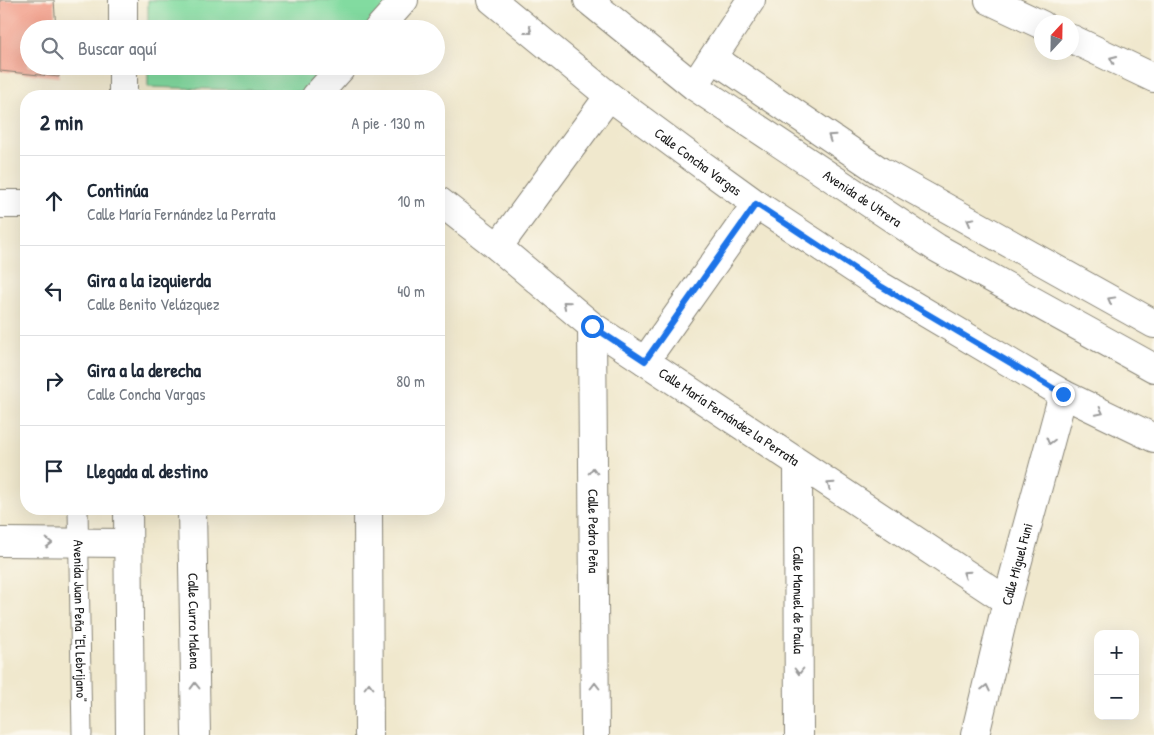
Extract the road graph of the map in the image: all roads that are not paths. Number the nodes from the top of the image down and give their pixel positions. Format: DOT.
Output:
graph roads {
  1 [pos="123,0"];
  2 [pos="404,0"];
  3 [pos="492,0"];
  4 [pos="588,0"];
  5 [pos="751,0"];
  6 [pos="989,0"];
  7 [pos="123,20"];
  8 [pos="386,20"];
  9 [pos="1034,21"];
  10 [pos="1079,42"];
  11 [pos="713,58"];
  12 [pos="123,75"];
  13 [pos="335,75"];
  14 [pos="1154,78"];
  15 [pos="694,86"];
  16 [pos="123,90"];
  17 [pos="321,90"];
  18 [pos="609,96"];
  19 [pos="0,204"];
  20 [pos="20,204"];
  21 [pos="756,204"];
  22 [pos="445,206"];
  23 [pos="498,247"];
  24 [pos="1154,324"];
  25 [pos="592,326"];
  26 [pos="645,361"];
  27 [pos="1154,368"];
  28 [pos="1063,394"];
  29 [pos="1154,438"];
  30 [pos="798,465"];
  31 [pos="78,515"];
  32 [pos="128,515"];
  33 [pos="192,515"];
  34 [pos="368,515"];
  35 [pos="0,542"];
  36 [pos="128,543"];
  37 [pos="78,544"];
  38 [pos="1007,601"];
  39 [pos="82,735"];
  40 [pos="130,735"];
  41 [pos="196,735"];
  42 [pos="370,735"];
  43 [pos="595,735"];
  44 [pos="799,735"];
  45 [pos="975,735"];
  1 -- 7 [label="street"];
  2 -- 8 [label="street"];
  3 -- 18 [label="street, Calle Concha Vargas, one-way"];
  4 -- 15 [label="street, Avenida de Utrera"];
  5 -- 11 [label="street"];
  6 -- 9 [label="street"];
  14 -- 10 [label="street, one-way"];
  11 -- 15 [label="street"];
  24 -- 11 [label="street, one-way"];
  12 -- 16 [label="street"];
  13 -- 17 [label="street"];
  15 -- 27 [label="street, Avenida de Utrera"];
  18 -- 21 [label="street, Calle Concha Vargas"];
  18 -- 23 [label="street"];
  19 -- 20 [label="street"];
  21 -- 26 [label="street"];
  21 -- 28 [label="street, Calle Concha Vargas"];
  22 -- 23 [label="street, Calle María Fernández la Perrata"];
  25 -- 23 [label="street, Calle María Fernández la Perrata, one-way"];
  25 -- 26 [label="street, Calle María Fernández la Perrata"];
  43 -- 25 [label="street, Calle Pedro Peña, one-way"];
  26 -- 30 [label="street, Calle María Fernández la Perrata"];
  28 -- 29 [label="street, Calle Concha Vargas, one-way"];
  28 -- 38 [label="street, Calle Miguel Funi, one-way"];
  38 -- 30 [label="street, Calle María Fernández la Perrata, one-way"];
  30 -- 44 [label="street, Calle Manuel de Paula, one-way"];
  31 -- 37 [label="lane, Avenida Juan Peña \"El Lebrijano\""];
  32 -- 36 [label="street"];
  41 -- 33 [label="street, Calle Curro Malena, one-way"];
  42 -- 34 [label="street, one-way"];
  35 -- 37 [label="street, one-way"];
  36 -- 37 [label="street"];
  36 -- 40 [label="street"];
  37 -- 39 [label="lane, Avenida Juan Peña \"El Lebrijano\""];
  45 -- 38 [label="street, Calle Miguel Funi, one-way"];
}
